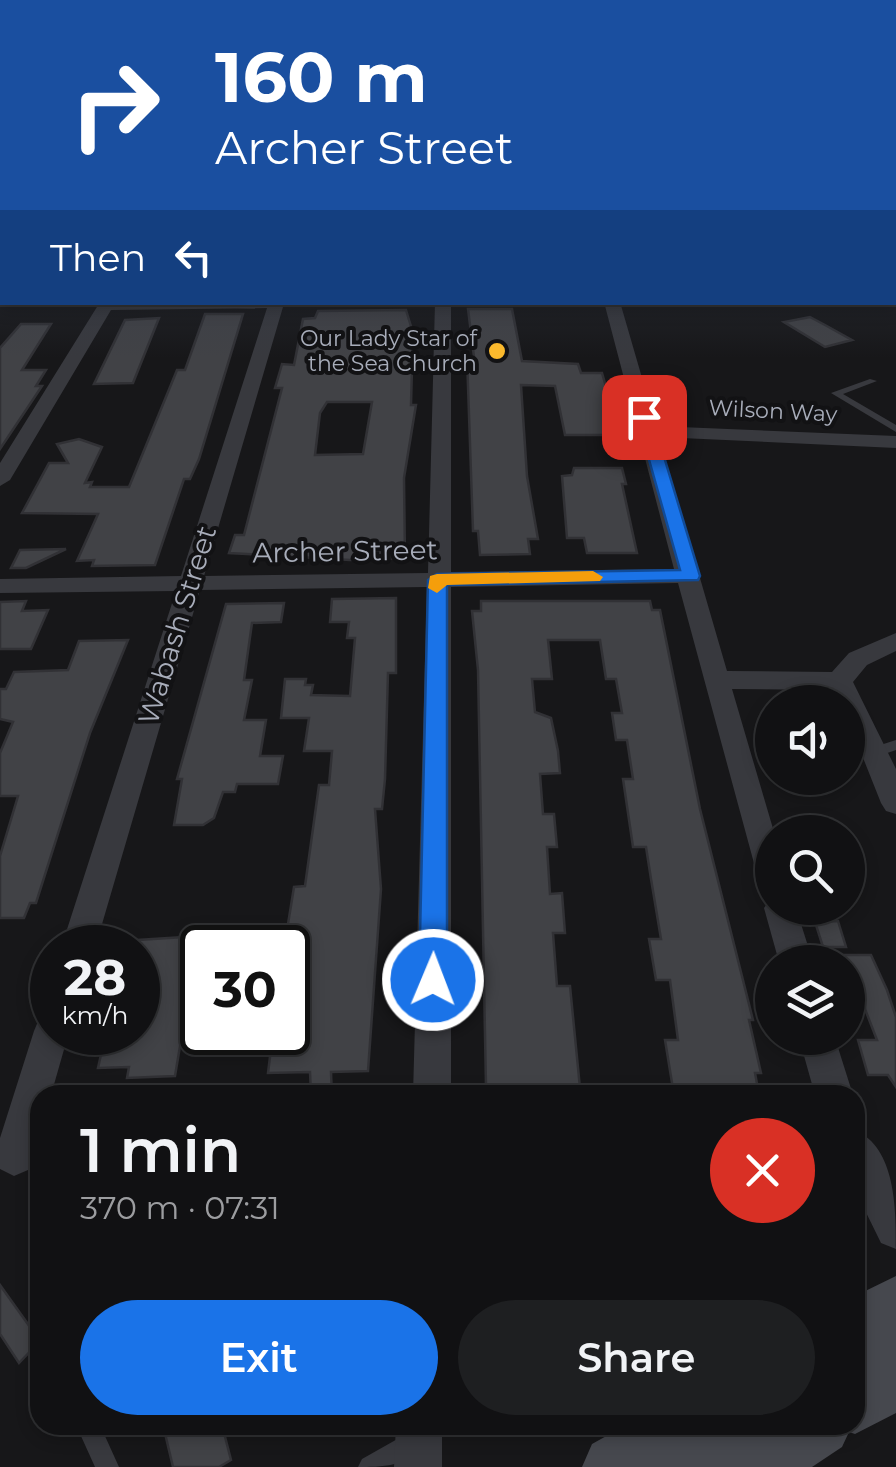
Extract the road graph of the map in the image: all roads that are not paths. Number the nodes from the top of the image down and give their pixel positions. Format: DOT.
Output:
graph roads {
  1 [pos="106,305"];
  2 [pos="276,305"];
  3 [pos="443,305"];
  4 [pos="613,305"];
  5 [pos="872,381"];
  6 [pos="896,429"];
  7 [pos="648,431"];
  8 [pos="896,442"];
  9 [pos="0,480"];
  10 [pos="691,576"];
  11 [pos="437,580"];
  12 [pos="189,583"];
  13 [pos="0,586"];
  14 [pos="896,642"];
  15 [pos="717,680"];
  16 [pos="840,681"];
  17 [pos="884,749"];
  18 [pos="896,803"];
  19 [pos="755,818"];
  20 [pos="85,925"];
  21 [pos="45,1055"];
  22 [pos="822,1055"];
  23 [pos="36,1085"];
  24 [pos="432,1085"];
  25 [pos="831,1085"];
  26 [pos="30,1103"];
  27 [pos="14,1156"];
  28 [pos="865,1168"];
  29 [pos="896,1228"];
  30 [pos="896,1305"];
  31 [pos="865,1323"];
  32 [pos="896,1347"];
  33 [pos="865,1366"];
  34 [pos="896,1377"];
  35 [pos="865,1397"];
  36 [pos="93,1435"];
  37 [pos="671,1435"];
  38 [pos="751,1435"];
  39 [pos="804,1435"];
  40 [pos="418,1444"];
  41 [pos="107,1467"];
  42 [pos="370,1467"];
  43 [pos="615,1467"];
  44 [pos="713,1467"];
  45 [pos="754,1467"];
  1 -- 9 [label="street"];
  2 -- 12 [label="street, Wabash Street"];
  3 -- 11 [label="street"];
  4 -- 7 [label="street"];
  5 -- 6 [label="lane"];
  7 -- 8 [label="street, Wilson Way"];
  7 -- 10 [label="street"];
  10 -- 11 [label="street, Archer Street"];
  10 -- 15 [label="street"];
  11 -- 12 [label="street, Archer Street"];
  11 -- 24 [label="street"];
  12 -- 13 [label="street, Archer Street"];
  12 -- 20 [label="street, Wabash Street"];
  14 -- 16 [label="street"];
  15 -- 16 [label="street"];
  15 -- 19 [label="street"];
  16 -- 17 [label="street"];
  17 -- 18 [label="street"];
  21 -- 23 [label="street"];
  22 -- 25 [label="street"];
  26 -- 27 [label="street"];
  28 -- 29 [label="street"];
  30 -- 31 [label="main road"];
  32 -- 33 [label="main road"];
  34 -- 35 [label="main road"];
  36 -- 41 [label="lane"];
  37 -- 43 [label="main road"];
  38 -- 44 [label="main road"];
  39 -- 45 [label="main road"];
  40 -- 42 [label="lane"];
}
